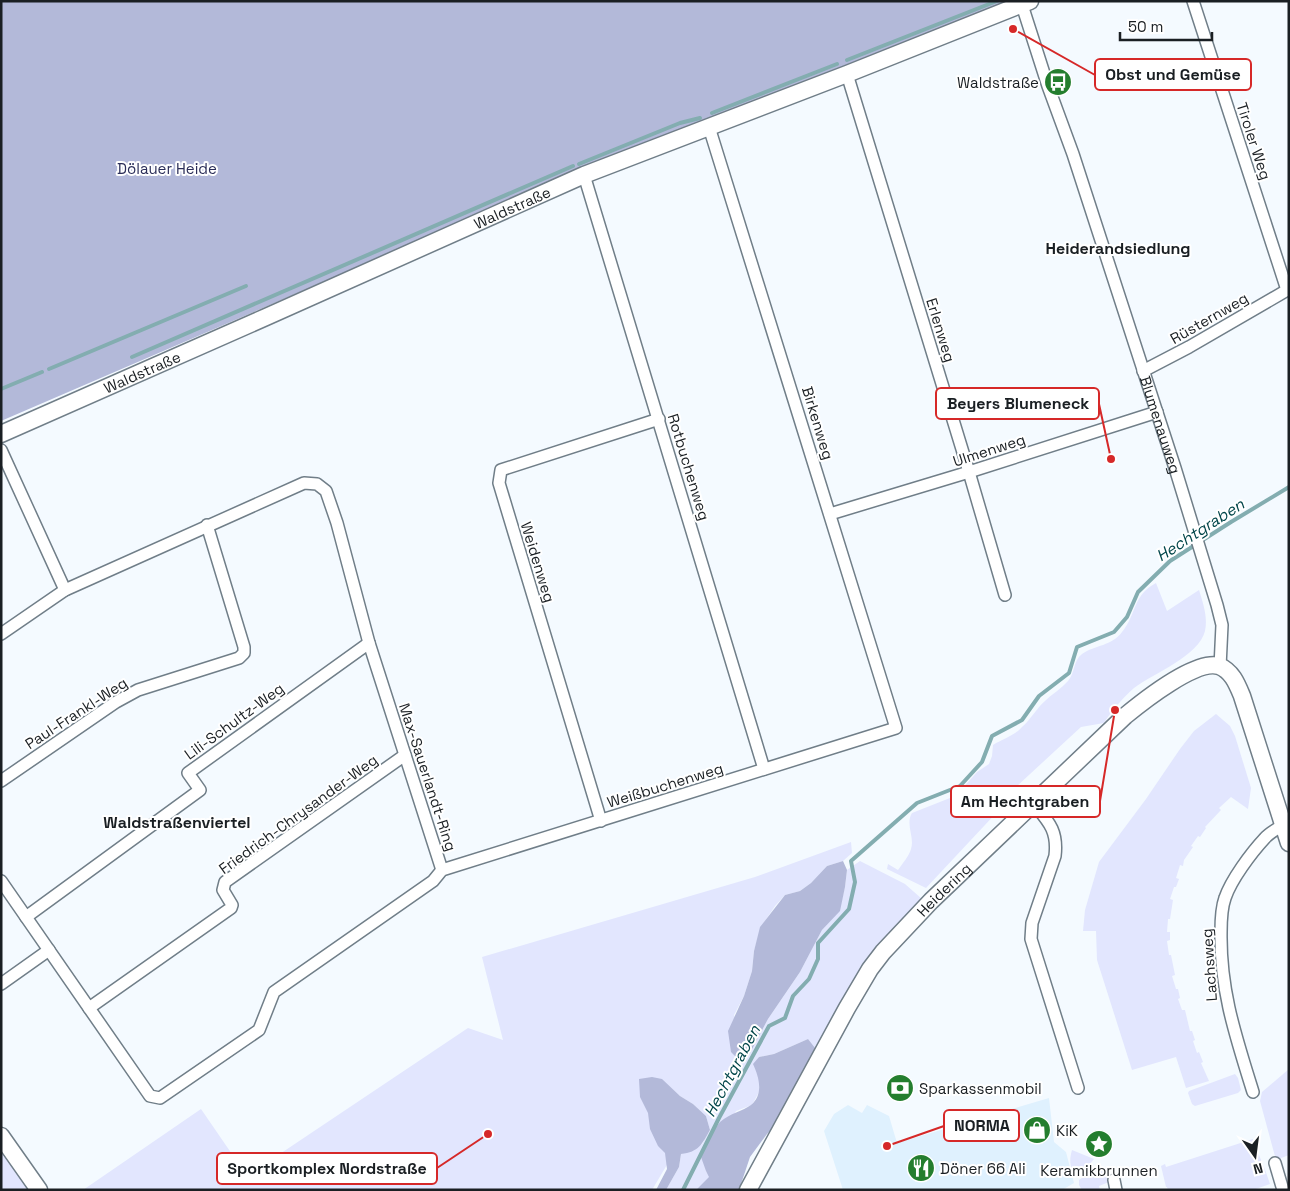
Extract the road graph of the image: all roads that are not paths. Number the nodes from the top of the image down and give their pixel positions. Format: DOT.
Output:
graph roads {
  1 [pos="1193,1"];
  2 [pos="1026,3"];
  3 [pos="847,74"];
  4 [pos="709,127"];
  5 [pos="584,175"];
  6 [pos="1288,290"];
  7 [pos="1143,371"];
  8 [pos="1156,412"];
  9 [pos="659,418"];
  10 [pos="1,434"];
  11 [pos="1,450"];
  12 [pos="969,472"];
  13 [pos="830,514"];
  14 [pos="208,525"];
  15 [pos="65,590"];
  16 [pos="1005,595"];
  17 [pos="1,634"];
  18 [pos="369,642"];
  19 [pos="1220,667"];
  20 [pos="896,728"];
  21 [pos="405,755"];
  22 [pos="764,769"];
  23 [pos="1,781"];
  24 [pos="1034,804"];
  25 [pos="601,821"];
  26 [pos="1283,825"];
  27 [pos="1289,843"];
  28 [pos="442,870"];
  29 [pos="1,882"];
  30 [pos="26,917"];
  31 [pos="49,950"];
  32 [pos="1,984"];
  33 [pos="90,1008"];
  34 [pos="1078,1088"];
  35 [pos="1253,1092"];
  36 [pos="1,1136"];
  37 [pos="1275,1163"];
  38 [pos="39,1190"];
  39 [pos="748,1190"];
  40 [pos="1284,1190"];
  1 -- 6 [label="street, Tiroler Weg"];
  2 -- 3 [label="main road, Waldstraße"];
  2 -- 7 [label="street, Blumenauweg"];
  3 -- 4 [label="main road, Waldstraße"];
  3 -- 12 [label="street, Erlenweg"];
  4 -- 5 [label="main road, Waldstraße"];
  4 -- 13 [label="street, Birkenweg"];
  5 -- 9 [label="street, Rotbuchenweg"];
  5 -- 10 [label="main road, Waldstraße"];
  6 -- 7 [label="street, Rüsternweg"];
  7 -- 8 [label="street, Blumenauweg"];
  8 -- 12 [label="street, Ulmenweg"];
  8 -- 19 [label="street, Blumenauweg"];
  9 -- 22 [label="street, Rotbuchenweg"];
  9 -- 25 [label="street, Weidenweg"];
  11 -- 15 [label="street"];
  12 -- 13 [label="street, Ulmenweg"];
  12 -- 16 [label="street, Erlenweg"];
  13 -- 20 [label="street, Birkenweg"];
  14 -- 15 [label="street, Max-Sauerlandt-Ring"];
  14 -- 18 [label="street, Max-Sauerlandt-Ring"];
  14 -- 23 [label="street, Paul-Frankl-Weg"];
  15 -- 17 [label="street, Max-Sauerlandt-Ring"];
  18 -- 21 [label="street, Max-Sauerlandt-Ring"];
  18 -- 30 [label="street, Lili-Schultz-Weg"];
  19 -- 24 [label="main road, Heidering"];
  19 -- 26 [label="main road"];
  20 -- 22 [label="street, Weißbuchenweg"];
  21 -- 28 [label="street, Max-Sauerlandt-Ring"];
  21 -- 33 [label="street, Friedrich-Chrysander-Weg"];
  22 -- 25 [label="street, Weißbuchenweg"];
  24 -- 34 [label="street"];
  24 -- 39 [label="main road, Heidering"];
  25 -- 28 [label="street, Weißbuchenweg"];
  26 -- 27 [label="main road"];
  26 -- 35 [label="street, Lachsweg"];
  28 -- 33 [label="street, Max-Sauerlandt-Ring"];
  29 -- 30 [label="street, Max-Sauerlandt-Ring"];
  30 -- 31 [label="street, Max-Sauerlandt-Ring"];
  31 -- 32 [label="street"];
  31 -- 33 [label="street, Max-Sauerlandt-Ring"];
  36 -- 38 [label="main road"];
  37 -- 40 [label="street"];
}
